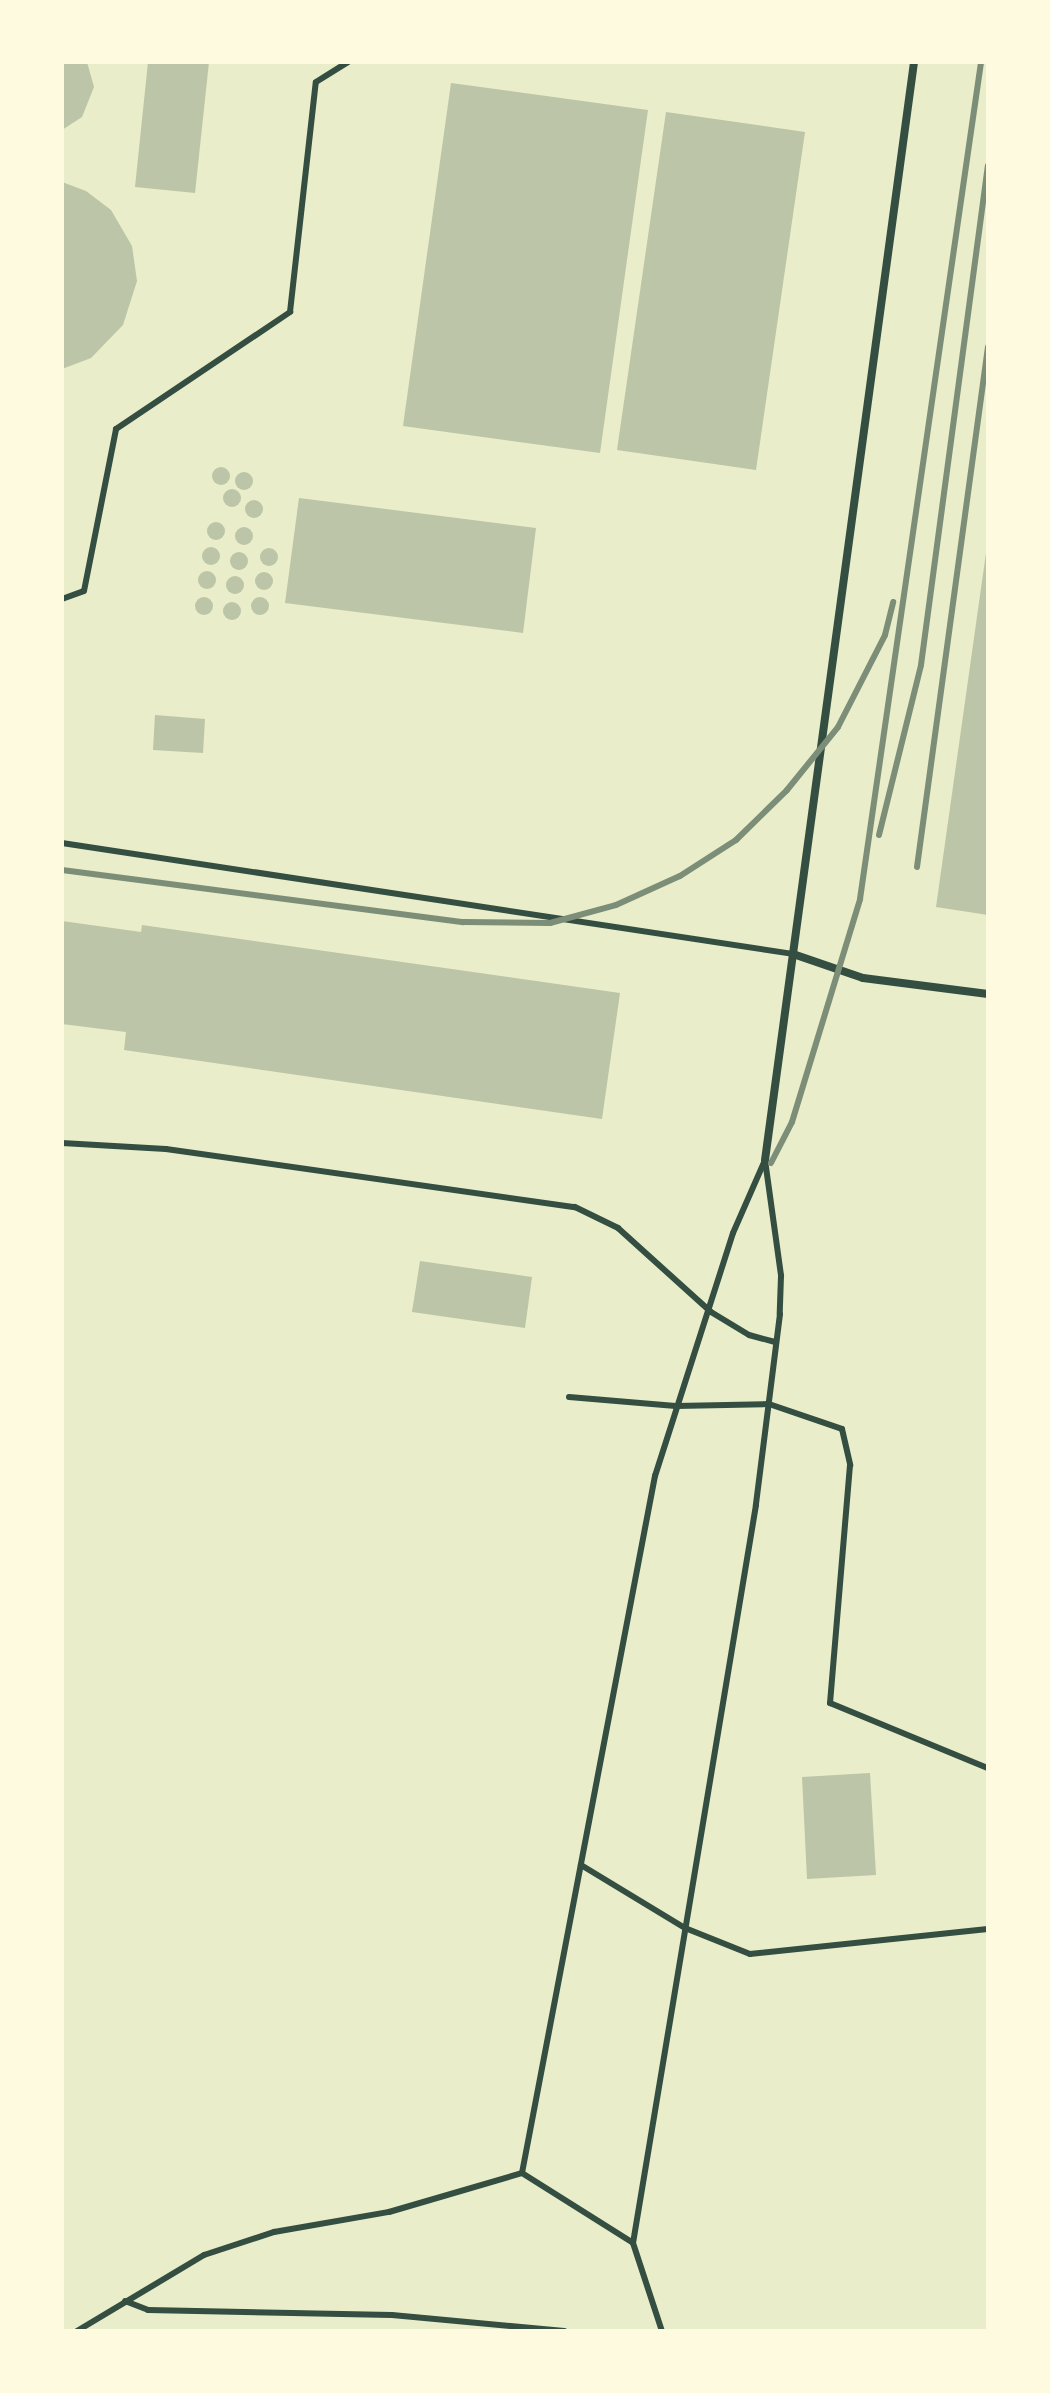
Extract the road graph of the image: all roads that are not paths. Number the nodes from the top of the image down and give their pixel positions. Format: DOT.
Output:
graph roads {
  1 [pos="348,62"];
  2 [pos="914,62"];
  3 [pos="62,599"];
  4 [pos="62,843"];
  5 [pos="793,954"];
  6 [pos="988,994"];
  7 [pos="62,1143"];
  8 [pos="765,1160"];
  9 [pos="711,1312"];
  10 [pos="776,1342"];
  11 [pos="569,1397"];
  12 [pos="769,1404"];
  13 [pos="676,1406"];
  14 [pos="988,1768"];
  15 [pos="581,1865"];
  16 [pos="685,1928"];
  17 [pos="988,1929"];
  18 [pos="522,2173"];
  19 [pos="633,2243"];
  20 [pos="125,2301"];
  21 [pos="77,2331"];
  22 [pos="564,2331"];
  23 [pos="662,2331"];
  1 -- 3 [label="lane"];
  2 -- 5 [label="street"];
  4 -- 5 [label="lane"];
  5 -- 6 [label="street"];
  5 -- 8 [label="street"];
  7 -- 9 [label="lane"];
  8 -- 9 [label="lane"];
  8 -- 10 [label="lane"];
  9 -- 10 [label="lane"];
  9 -- 13 [label="lane"];
  10 -- 12 [label="lane"];
  11 -- 13 [label="lane"];
  12 -- 13 [label="lane"];
  12 -- 14 [label="lane"];
  12 -- 16 [label="lane"];
  13 -- 15 [label="lane"];
  15 -- 16 [label="lane"];
  15 -- 18 [label="lane"];
  16 -- 17 [label="lane"];
  16 -- 19 [label="lane"];
  18 -- 19 [label="lane"];
  18 -- 20 [label="lane"];
  19 -- 23 [label="lane"];
  20 -- 21 [label="lane"];
  20 -- 22 [label="lane"];
}
